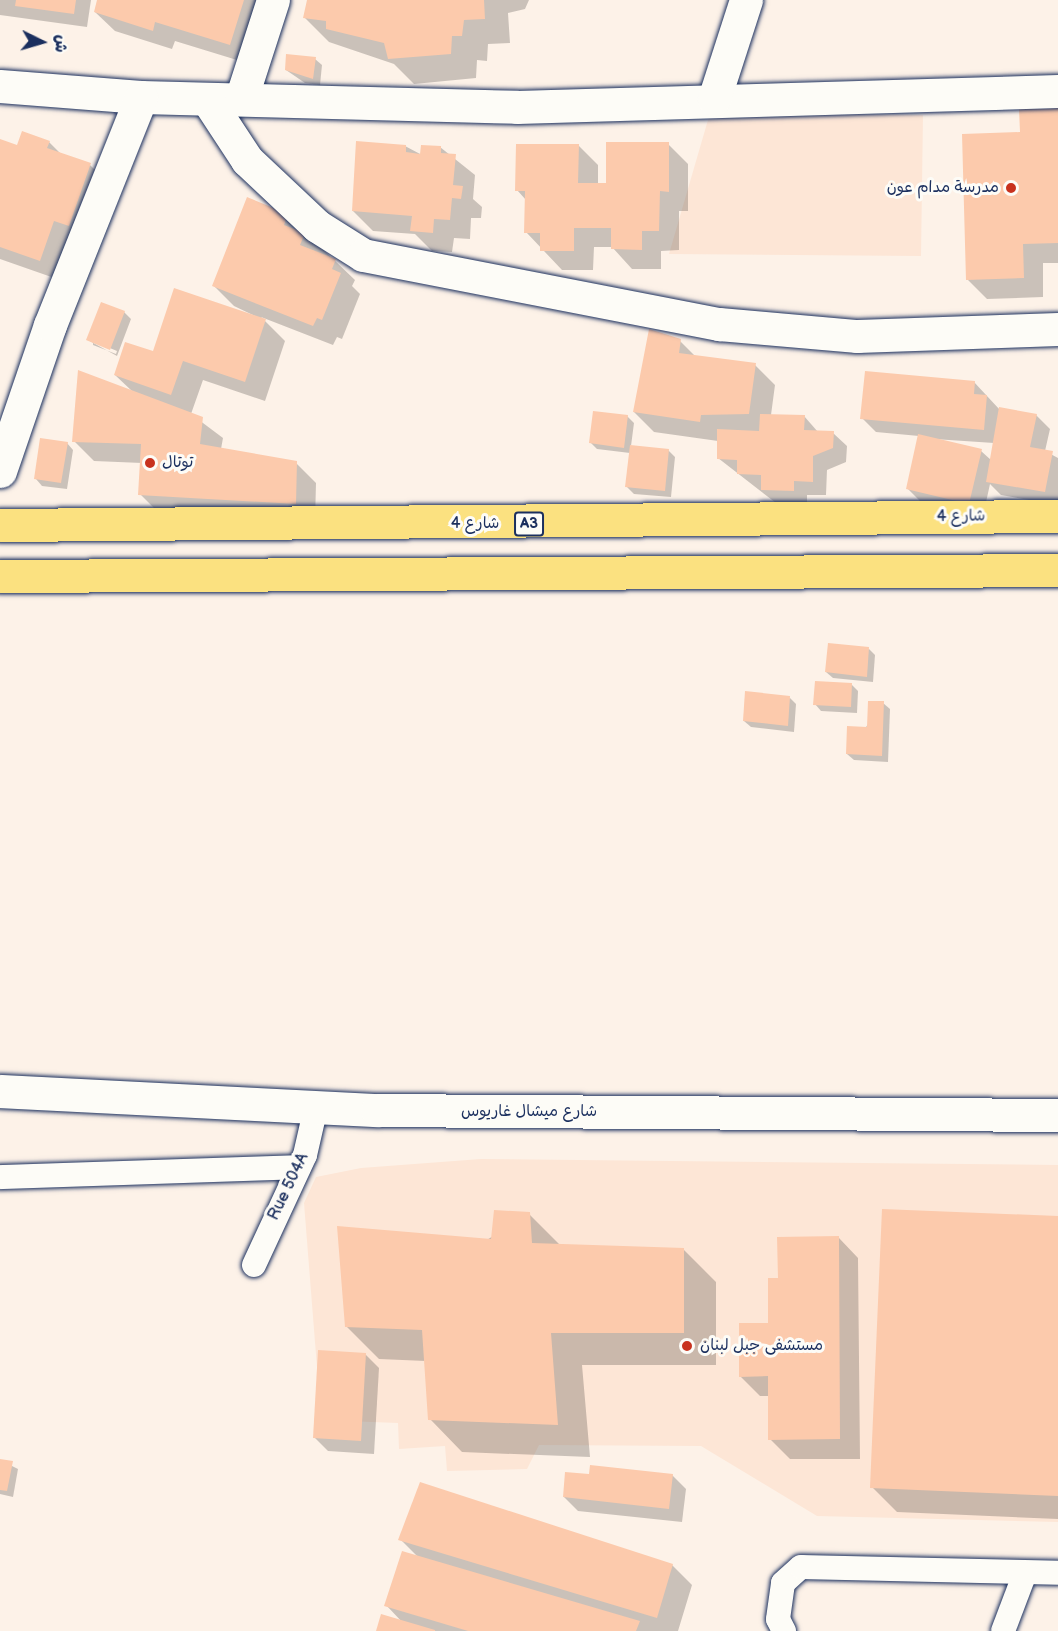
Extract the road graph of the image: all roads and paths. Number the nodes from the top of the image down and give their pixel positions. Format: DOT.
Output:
graph roads {
  1 [pos="273,0"];
  2 [pos="746,0"];
  3 [pos="0,86"];
  4 [pos="1058,91"];
  5 [pos="141,97"];
  6 [pos="207,99"];
  7 [pos="241,99"];
  8 [pos="714,99"];
  9 [pos="1058,328"];
  10 [pos="0,471"];
  11 [pos="1058,516"];
  12 [pos="0,525"];
  13 [pos="1058,570"];
  14 [pos="0,576"];
  15 [pos="0,1091"];
  16 [pos="316,1107"];
  17 [pos="1058,1115"];
  18 [pos="299,1167"];
  19 [pos="0,1177"];
  20 [pos="254,1265"];
  21 [pos="1025,1572"];
  22 [pos="1058,1573"];
  23 [pos="784,1631"];
  24 [pos="1003,1631"];
  1 -- 7 [label="street"];
  2 -- 8 [label="street"];
  3 -- 5 [label="street"];
  4 -- 8 [label="street"];
  5 -- 6 [label="street"];
  5 -- 10 [label="street"];
  6 -- 7 [label="street"];
  6 -- 9 [label="street"];
  7 -- 8 [label="street"];
  11 -- 12 [label="highway, شارع 4 / A3"];
  13 -- 14 [label="highway"];
  15 -- 16 [label="street, شارع ميشال غاريوس"];
  16 -- 17 [label="street, شارع ميشال غاريوس"];
  16 -- 18 [label="lane, Rue 504A"];
  18 -- 19 [label="lane"];
  18 -- 20 [label="lane, Rue 504A"];
  21 -- 22 [label="lane"];
  21 -- 23 [label="lane"];
  21 -- 24 [label="lane"];
}
